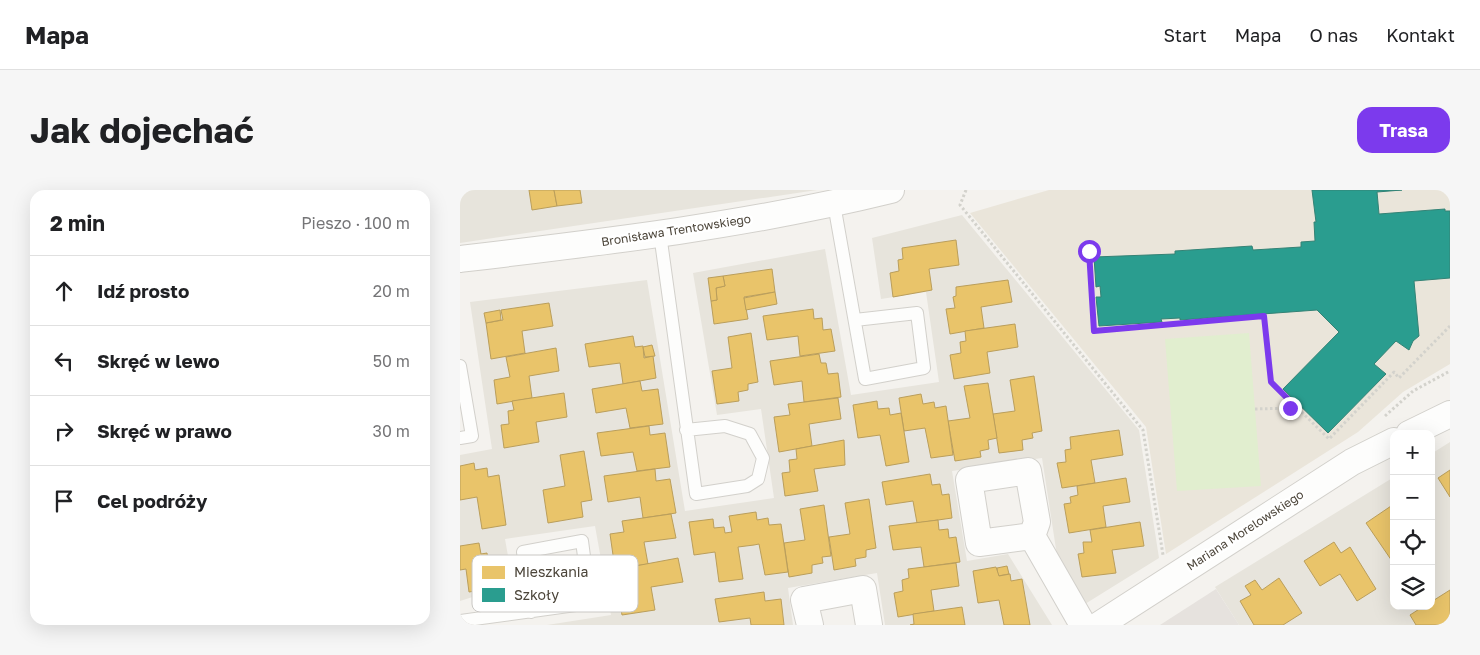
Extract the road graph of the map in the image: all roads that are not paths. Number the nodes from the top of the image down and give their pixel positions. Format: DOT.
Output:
graph roads {
  1 [pos="890,190"];
  2 [pos="834,204"];
  3 [pos="660,234"];
  4 [pos="460,259"];
  5 [pos="855,320"];
  6 [pos="461,374"];
  7 [pos="1450,414"];
  8 [pos="686,430"];
  9 [pos="1417,430"];
  10 [pos="460,438"];
  11 [pos="1390,443"];
  12 [pos="1032,536"];
  13 [pos="523,555"];
  14 [pos="584,555"];
  15 [pos="532,612"];
  16 [pos="460,621"];
  17 [pos="810,625"];
  18 [pos="869,625"];
  19 [pos="1083,625"];
  20 [pos="1098,625"];
  1 -- 2 [label="street, Bronisława Trentowskiego"];
  2 -- 3 [label="street, Bronisława Trentowskiego"];
  2 -- 5 [label="lane"];
  3 -- 4 [label="street, Bronisława Trentowskiego"];
  3 -- 8 [label="lane"];
  5 -- 5 [label="lane"];
  6 -- 10 [label="lane"];
  7 -- 9 [label="street"];
  8 -- 8 [label="lane"];
  11 -- 20 [label="street, Mariana Morelowskiego"];
  12 -- 19 [label="street"];
  13 -- 14 [label="lane"];
  15 -- 16 [label="lane"];
  17 -- 18 [label="street"];
}
